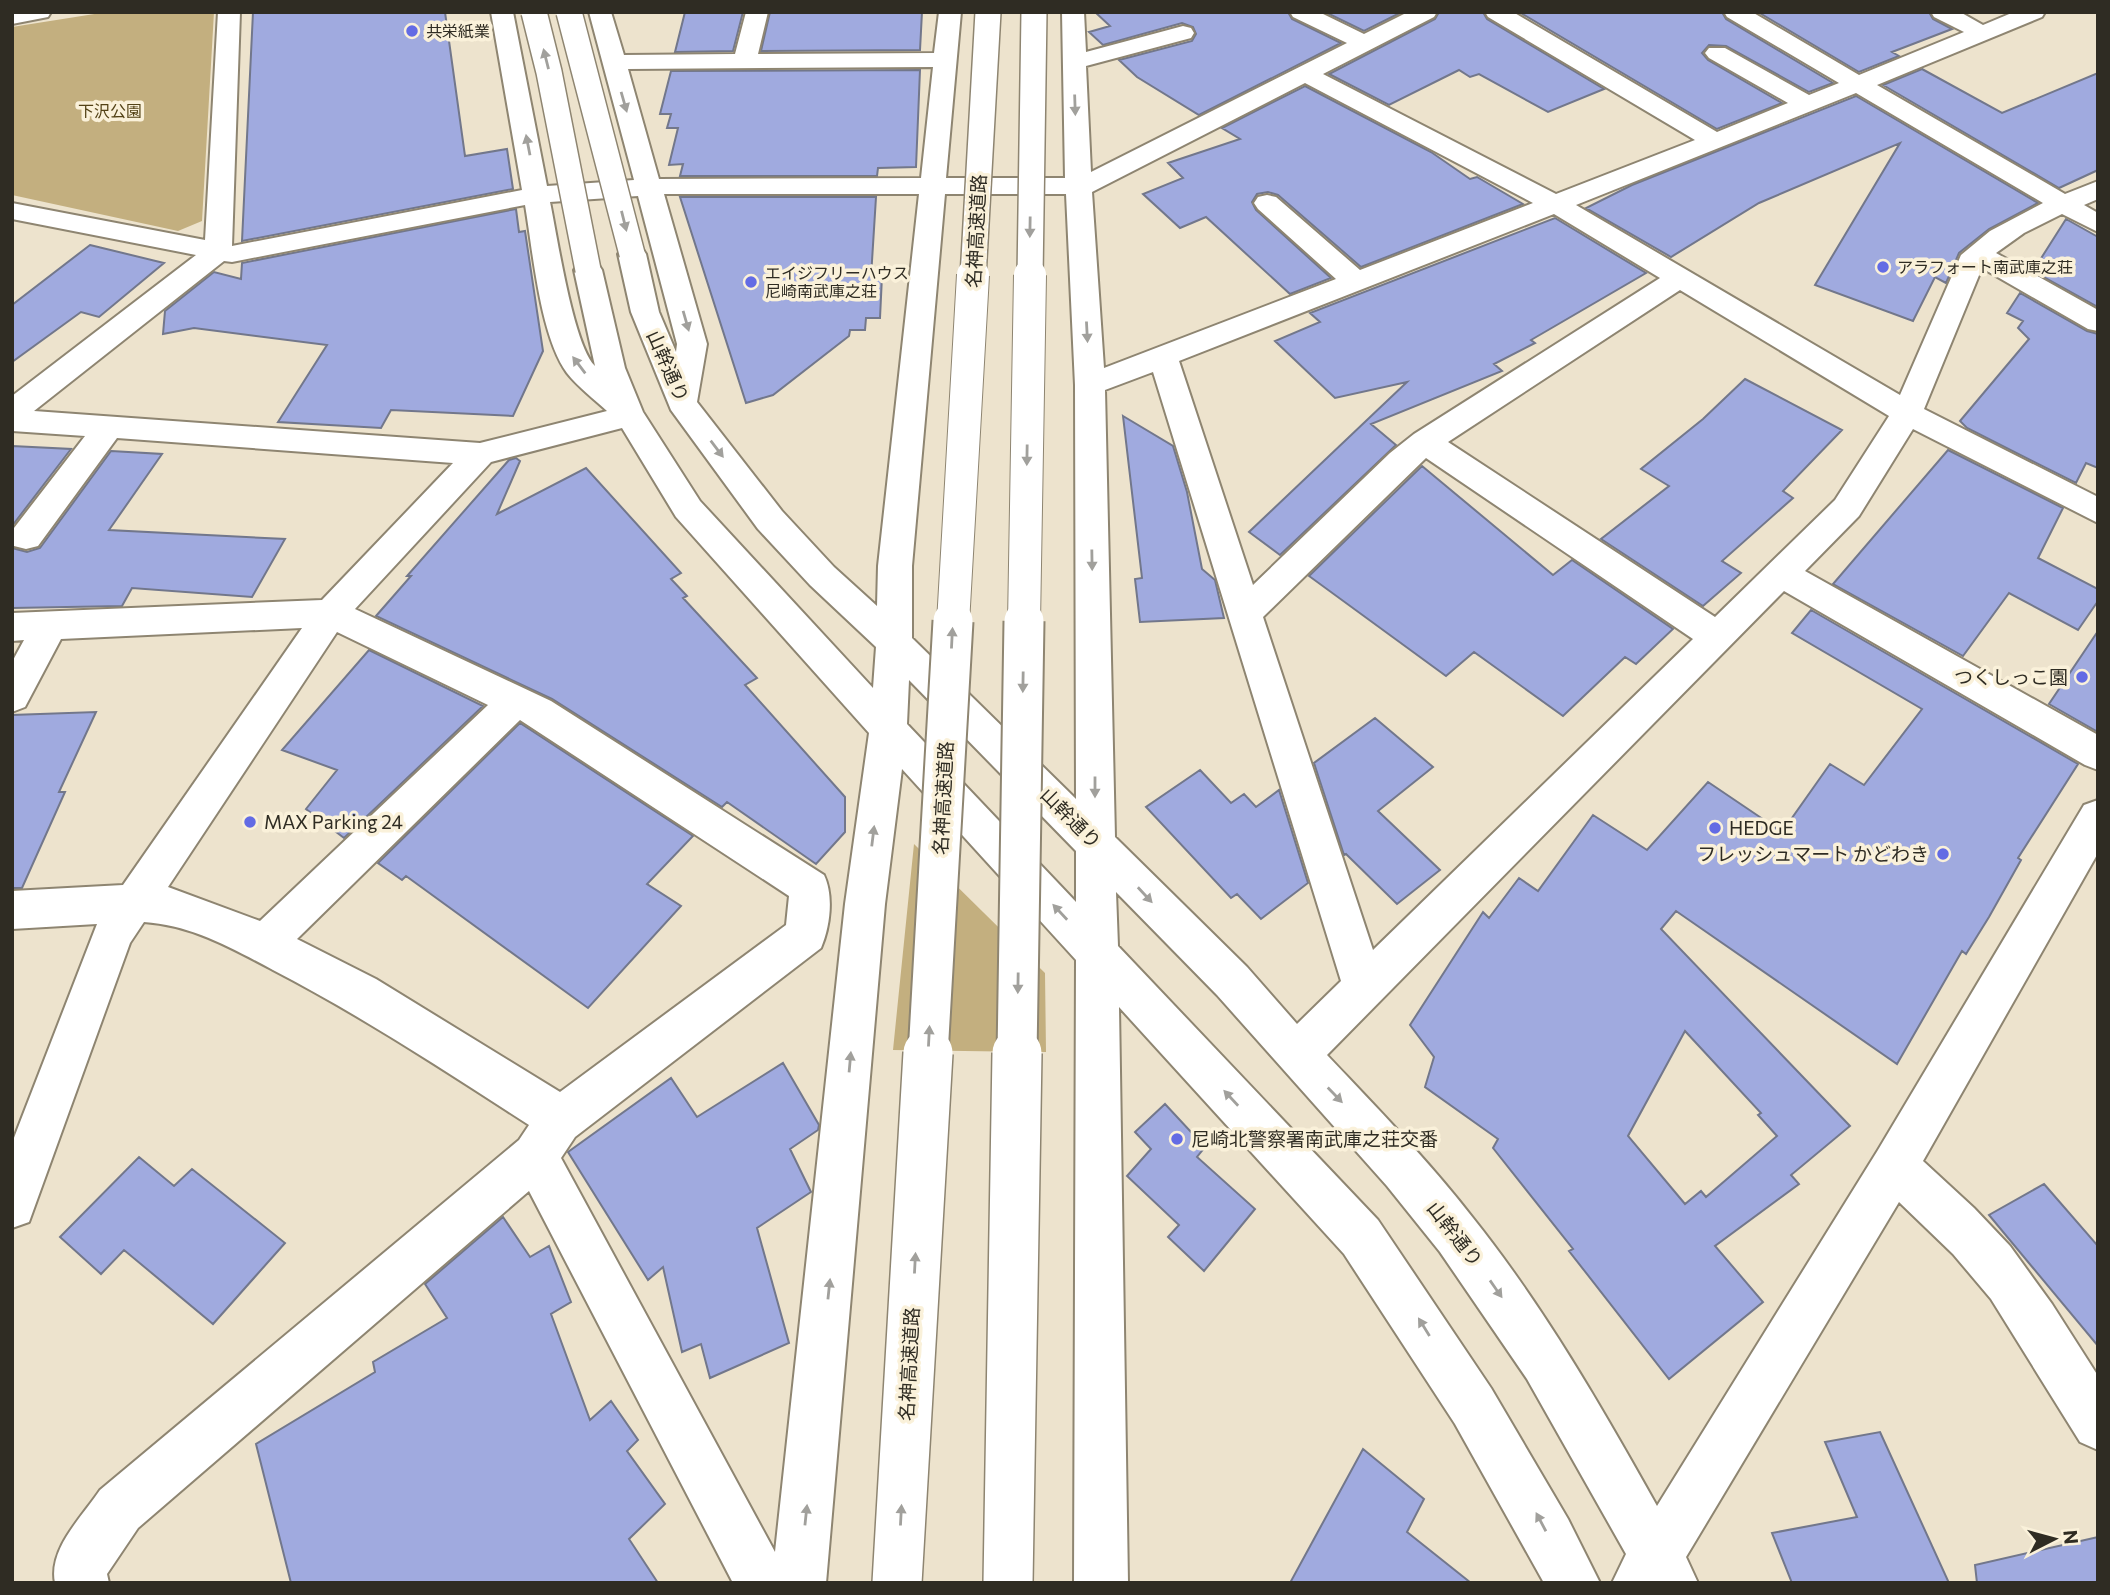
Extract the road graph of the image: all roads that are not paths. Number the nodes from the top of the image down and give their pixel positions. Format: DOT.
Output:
graph roads {
  1 [pos="40,12"];
  2 [pos="229,12"];
  3 [pos="502,12"];
  4 [pos="534,12"];
  5 [pos="569,12"];
  6 [pos="600,12"];
  7 [pos="757,12"];
  8 [pos="950,12"];
  9 [pos="988,12"];
  10 [pos="1034,12"];
  11 [pos="1073,12"];
  12 [pos="1301,12"];
  13 [pos="1426,12"];
  14 [pos="1496,12"];
  15 [pos="1735,12"];
  16 [pos="1942,12"];
  17 [pos="2034,12"];
  18 [pos="12,17"];
  19 [pos="1183,33"];
  20 [pos="1982,33"];
  21 [pos="1366,44"];
  22 [pos="1717,53"];
  23 [pos="745,60"];
  24 [pos="945,60"];
  25 [pos="612,62"];
  26 [pos="1074,62"];
  27 [pos="1307,75"];
  28 [pos="1856,83"];
  29 [pos="1807,104"];
  30 [pos="1714,141"];
  31 [pos="934,186"];
  32 [pos="1078,186"];
  33 [pos="649,187"];
  34 [pos="2098,189"];
  35 [pos="537,195"];
  36 [pos="1267,203"];
  37 [pos="1556,204"];
  38 [pos="2064,204"];
  39 [pos="12,211"];
  40 [pos="2098,224"];
  41 [pos="218,252"];
  42 [pos="1978,254"];
  43 [pos="1680,278"];
  44 [pos="1357,282"];
  45 [pos="2098,322"];
  46 [pos="1163,357"];
  47 [pos="1090,385"];
  48 [pos="682,403"];
  49 [pos="12,412"];
  50 [pos="1907,413"];
  51 [pos="629,414"];
  52 [pos="12,420"];
  53 [pos="109,427"];
  54 [pos="1425,442"];
  55 [pos="480,454"];
  56 [pos="2098,511"];
  57 [pos="26,537"];
  58 [pos="1782,574"];
  59 [pos="331,613"];
  60 [pos="1245,614"];
  61 [pos="12,627"];
  62 [pos="48,627"];
  63 [pos="1717,637"];
  64 [pos="894,644"];
  65 [pos="12,697"];
  66 [pos="516,701"];
  67 [pos="887,727"];
  68 [pos="2098,754"];
  69 [pos="2098,817"];
  70 [pos="1094,841"];
  71 [pos="133,903"];
  72 [pos="865,904"];
  73 [pos="12,910"];
  74 [pos="808,912"];
  75 [pos="264,944"];
  76 [pos="1097,952"];
  77 [pos="1364,987"];
  78 [pos="1297,1054"];
  79 [pos="547,1139"];
  80 [pos="1894,1166"];
  81 [pos="12,1205"];
  82 [pos="2098,1424"];
  83 [pos="1655,1574"];
  84 [pos="82,1583"];
  85 [pos="762,1583"];
  86 [pos="799,1583"];
  87 [pos="897,1583"];
  88 [pos="1008,1583"];
  89 [pos="1101,1583"];
  90 [pos="1573,1583"];
  1 -- 18 [label="main road"];
  2 -- 41 [label="main road"];
  35 -- 3 [label="main road, one-way"];
  51 -- 4 [label="main road, one-way, bridge"];
  5 -- 48 [label="main road, 山幹通り, one-way, bridge"];
  6 -- 25 [label="main road"];
  7 -- 23 [label="main road"];
  8 -- 24 [label="main road"];
  87 -- 9 [label="main road, 名神高速道路, one-way, bridge"];
  10 -- 88 [label="main road, one-way, bridge"];
  11 -- 26 [label="main road"];
  12 -- 21 [label="main road"];
  13 -- 21 [label="main road"];
  14 -- 30 [label="main road"];
  15 -- 28 [label="main road"];
  16 -- 20 [label="main road"];
  17 -- 20 [label="main road"];
  19 -- 26 [label="main road"];
  20 -- 28 [label="main road"];
  21 -- 27 [label="main road"];
  22 -- 29 [label="main road"];
  23 -- 24 [label="main road"];
  23 -- 25 [label="main road"];
  24 -- 31 [label="main road"];
  25 -- 33 [label="main road, one-way"];
  26 -- 32 [label="main road, one-way"];
  27 -- 32 [label="main road"];
  27 -- 37 [label="main road"];
  28 -- 29 [label="main road"];
  28 -- 38 [label="main road"];
  29 -- 30 [label="main road"];
  30 -- 37 [label="main road"];
  31 -- 32 [label="main road"];
  31 -- 33 [label="main road"];
  31 -- 64 [label="main road"];
  32 -- 47 [label="main road, one-way"];
  33 -- 35 [label="main road"];
  33 -- 48 [label="main road, one-way"];
  34 -- 38 [label="main road"];
  35 -- 41 [label="main road"];
  51 -- 35 [label="main road, one-way"];
  36 -- 44 [label="main road"];
  37 -- 43 [label="main road"];
  37 -- 44 [label="main road"];
  38 -- 40 [label="main road"];
  38 -- 42 [label="main road"];
  39 -- 41 [label="main road"];
  41 -- 49 [label="main road"];
  42 -- 45 [label="main road"];
  42 -- 50 [label="main road"];
  43 -- 50 [label="main road"];
  43 -- 54 [label="main road"];
  44 -- 46 [label="main road"];
  46 -- 47 [label="main road"];
  46 -- 60 [label="main road"];
  47 -- 70 [label="main road, one-way"];
  48 -- 64 [label="main road, 山幹通り, one-way"];
  50 -- 56 [label="main road"];
  50 -- 58 [label="main road"];
  51 -- 55 [label="main road"];
  51 -- 67 [label="main road"];
  52 -- 53 [label="main road"];
  53 -- 55 [label="main road"];
  53 -- 57 [label="main road"];
  54 -- 60 [label="main road"];
  54 -- 63 [label="main road"];
  55 -- 59 [label="main road"];
  58 -- 63 [label="main road"];
  58 -- 68 [label="main road"];
  59 -- 62 [label="main road"];
  59 -- 66 [label="main road"];
  59 -- 71 [label="main road"];
  60 -- 77 [label="main road"];
  61 -- 62 [label="main road"];
  62 -- 65 [label="main road"];
  63 -- 77 [label="main road"];
  64 -- 67 [label="main road"];
  64 -- 70 [label="main road, 山幹通り"];
  66 -- 74 [label="main road"];
  66 -- 75 [label="main road"];
  72 -- 67 [label="main road, one-way"];
  76 -- 67 [label="main road, one-way"];
  69 -- 80 [label="main road"];
  70 -- 76 [label="main road"];
  70 -- 78 [label="main road, 山幹通り, one-way"];
  71 -- 73 [label="main road"];
  71 -- 75 [label="main road"];
  71 -- 81 [label="main road"];
  72 -- 74 [label="main road"];
  86 -- 72 [label="main road, one-way"];
  74 -- 79 [label="main road"];
  75 -- 79 [label="main road"];
  76 -- 89 [label="main road"];
  90 -- 76 [label="main road, one-way"];
  77 -- 78 [label="main road"];
  78 -- 83 [label="main road, 山幹通り, one-way"];
  79 -- 84 [label="main road"];
  79 -- 85 [label="main road"];
  80 -- 82 [label="main road"];
  80 -- 83 [label="main road"];
}
